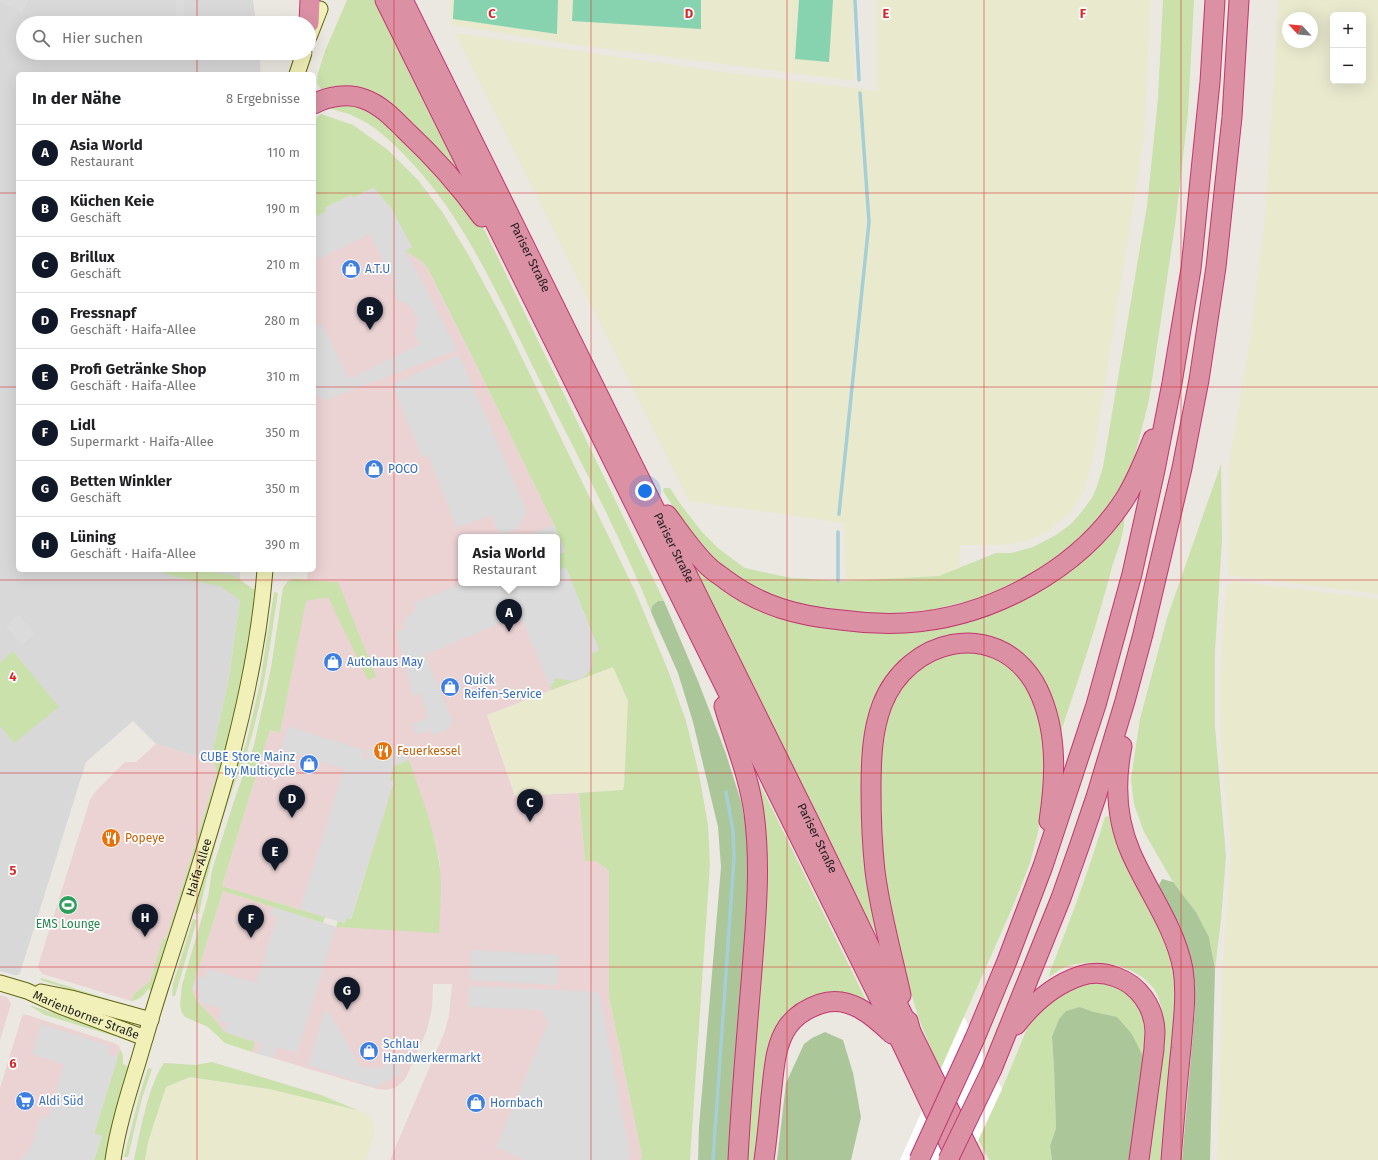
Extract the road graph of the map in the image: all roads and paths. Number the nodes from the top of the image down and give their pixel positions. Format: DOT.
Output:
graph roads {
  1 [pos="386,0"];
  2 [pos="403,0"];
  3 [pos="1215,0"];
  4 [pos="1240,0"];
  5 [pos="302,60"];
  6 [pos="298,72"];
  7 [pos="316,103"];
  8 [pos="532,296"];
  9 [pos="1172,383"];
  10 [pos="637,473"];
  11 [pos="265,572"];
  12 [pos="1143,634"];
  13 [pos="710,656"];
  14 [pos="1043,866"];
  15 [pos="0,983"];
  16 [pos="26,990"];
  17 [pos="151,1020"];
  18 [pos="145,1038"];
  19 [pos="906,1038"];
  20 [pos="1003,1043"];
  21 [pos="113,1160"];
  22 [pos="738,1160"];
  23 [pos="764,1160"];
  24 [pos="919,1160"];
  25 [pos="948,1160"];
  26 [pos="957,1160"];
  27 [pos="974,1160"];
  28 [pos="1139,1160"];
  29 [pos="1171,1160"];
  1 -- 8 [label="highway, Pariser Straße"];
  2 -- 10 [label="highway, Pariser Straße"];
  3 -- 9 [label="highway"];
  4 -- 12 [label="highway"];
  5 -- 6 [label="street"];
  7 -- 8 [label="highway"];
  8 -- 13 [label="highway, Pariser Straße"];
  9 -- 10 [label="highway"];
  9 -- 14 [label="highway"];
  10 -- 19 [label="highway, Pariser Straße"];
  11 -- 17 [label="street, Haifa-Allee"];
  12 -- 20 [label="highway"];
  12 -- 29 [label="highway"];
  13 -- 19 [label="highway"];
  13 -- 22 [label="highway"];
  14 -- 19 [label="highway"];
  14 -- 24 [label="highway, bridge"];
  15 -- 16 [label="street, Marienborner Straße"];
  16 -- 17 [label="street, Marienborner Straße"];
  16 -- 18 [label="street, Marienborner Straße"];
  17 -- 18 [label="street, Haifa-Allee"];
  18 -- 21 [label="street, Haifa-Allee"];
  19 -- 23 [label="highway"];
  19 -- 26 [label="highway"];
  19 -- 27 [label="highway"];
  20 -- 25 [label="highway, bridge"];
  20 -- 28 [label="highway"];
}
